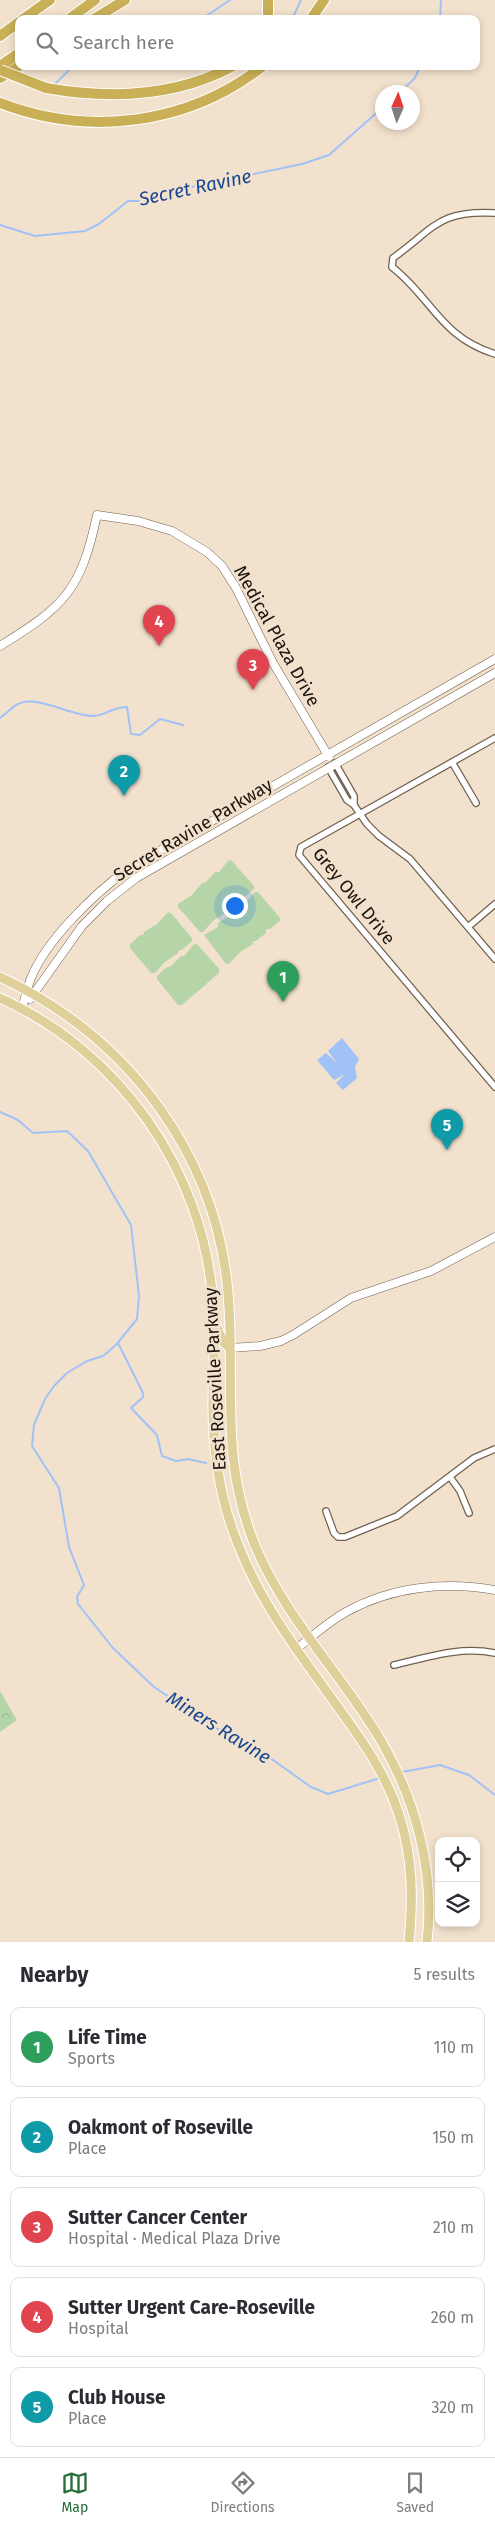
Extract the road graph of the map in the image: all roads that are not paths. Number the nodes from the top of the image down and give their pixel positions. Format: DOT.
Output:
graph roads {
  1 [pos="50,0"];
  2 [pos="95,0"];
  3 [pos="125,0"];
  4 [pos="268,0"];
  5 [pos="324,0"];
  6 [pos="29,15"];
  7 [pos="74,15"];
  8 [pos="101,15"];
  9 [pos="268,15"];
  10 [pos="314,15"];
  11 [pos="15,25"];
  12 [pos="0,36"];
  13 [pos="15,56"];
  14 [pos="0,66"];
  15 [pos="15,69"];
  16 [pos="0,70"];
  17 [pos="223,70"];
  18 [pos="257,70"];
  19 [pos="0,78"];
  20 [pos="0,103"];
  21 [pos="495,213"];
  22 [pos="495,354"];
  23 [pos="0,646"];
  24 [pos="495,659"];
  25 [pos="495,673"];
  26 [pos="495,738"];
  27 [pos="326,754"];
  28 [pos="452,762"];
  29 [pos="332,765"];
  30 [pos="346,782"];
  31 [pos="339,786"];
  32 [pos="476,803"];
  33 [pos="354,805"];
  34 [pos="360,814"];
  35 [pos="495,904"];
  36 [pos="468,927"];
  37 [pos="495,959"];
  38 [pos="0,977"];
  39 [pos="31,992"];
  40 [pos="0,998"];
  41 [pos="22,1008"];
  42 [pos="495,1087"];
  43 [pos="495,1236"];
  44 [pos="214,1318"];
  45 [pos="230,1348"];
  46 [pos="495,1449"];
  47 [pos="450,1477"];
  48 [pos="326,1511"];
  49 [pos="469,1513"];
  50 [pos="495,1590"];
  51 [pos="309,1639"];
  52 [pos="296,1649"];
  53 [pos="495,1653"];
  54 [pos="394,1665"];
  55 [pos="409,1942"];
  56 [pos="427,1942"];
  1 -- 6 [label="highway"];
  2 -- 7 [label="highway"];
  3 -- 8 [label="highway"];
  4 -- 9 [label="highway"];
  5 -- 10 [label="highway"];
  11 -- 12 [label="highway"];
  13 -- 14 [label="highway"];
  15 -- 19 [label="highway"];
  16 -- 17 [label="highway, bridge"];
  18 -- 20 [label="highway"];
  21 -- 22 [label="street"];
  23 -- 27 [label="main road, Medical Plaza Drive"];
  24 -- 27 [label="main road, Secret Ravine Parkway"];
  25 -- 29 [label="main road, Secret Ravine Parkway"];
  26 -- 28 [label="street, Grey Owl Drive"];
  27 -- 29 [label="main road"];
  27 -- 39 [label="main road, Secret Ravine Parkway"];
  28 -- 32 [label="street"];
  28 -- 34 [label="street, Grey Owl Drive"];
  29 -- 30 [label="street"];
  29 -- 31 [label="street"];
  29 -- 39 [label="main road, Secret Ravine Parkway"];
  30 -- 31 [label="street"];
  30 -- 33 [label="street"];
  31 -- 33 [label="street"];
  33 -- 34 [label="street"];
  34 -- 36 [label="street"];
  34 -- 42 [label="street, Grey Owl Drive"];
  35 -- 36 [label="street"];
  36 -- 37 [label="street"];
  38 -- 39 [label="main road, East Roseville Parkway"];
  39 -- 41 [label="main road, Secret Ravine Parkway"];
  39 -- 45 [label="main road, East Roseville Parkway"];
  40 -- 41 [label="main road, East Roseville Parkway"];
  41 -- 44 [label="main road, East Roseville Parkway"];
  43 -- 45 [label="main road"];
  44 -- 45 [label="main road"];
  44 -- 52 [label="main road, East Roseville Parkway"];
  45 -- 51 [label="main road, East Roseville Parkway"];
  46 -- 47 [label="street"];
  47 -- 48 [label="street"];
  47 -- 49 [label="street"];
  50 -- 51 [label="main road"];
  51 -- 52 [label="main road"];
  51 -- 56 [label="main road, East Roseville Parkway"];
  52 -- 55 [label="main road, East Roseville Parkway"];
  53 -- 54 [label="street"];
}
